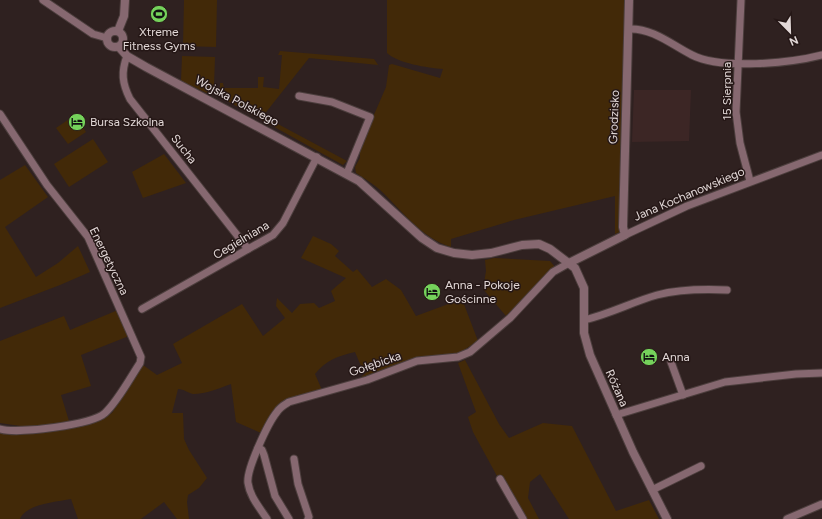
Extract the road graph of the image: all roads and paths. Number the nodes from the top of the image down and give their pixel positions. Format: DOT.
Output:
graph roads {
  1 [pos="43,0"];
  2 [pos="125,0"];
  3 [pos="630,0"];
  4 [pos="741,0"];
  5 [pos="629,29"];
  6 [pos="118,31"];
  7 [pos="107,38"];
  8 [pos="119,47"];
  9 [pos="822,55"];
  10 [pos="126,56"];
  11 [pos="738,63"];
  12 [pos="298,96"];
  13 [pos="0,114"];
  14 [pos="822,154"];
  15 [pos="317,157"];
  16 [pos="347,173"];
  17 [pos="750,181"];
  18 [pos="625,235"];
  19 [pos="248,249"];
  20 [pos="569,263"];
  21 [pos="727,290"];
  22 [pos="142,309"];
  23 [pos="584,320"];
  24 [pos="671,362"];
  25 [pos="822,373"];
  26 [pos="683,395"];
  27 [pos="616,415"];
  28 [pos="0,428"];
  29 [pos="258,448"];
  30 [pos="294,459"];
  31 [pos="701,466"];
  32 [pos="500,479"];
  33 [pos="652,490"];
  34 [pos="822,504"];
  35 [pos="267,519"];
  36 [pos="289,519"];
  37 [pos="308,519"];
  38 [pos="523,519"];
  39 [pos="667,519"];
  40 [pos="787,519"];
  1 -- 7 [label="street"];
  2 -- 6 [label="street"];
  3 -- 5 [label="street, Grodzisko"];
  4 -- 11 [label="street, 15 Sierpnia"];
  5 -- 11 [label="street"];
  5 -- 18 [label="street, Grodzisko"];
  6 -- 7 [label="street"];
  6 -- 8 [label="street"];
  7 -- 8 [label="street"];
  8 -- 10 [label="street, Wojska Polskiego"];
  9 -- 11 [label="street"];
  10 -- 15 [label="street, Wojska Polskiego"];
  10 -- 19 [label="street, Sucha"];
  11 -- 17 [label="street, 15 Sierpnia"];
  12 -- 16 [label="street"];
  13 -- 28 [label="street, Energetyczna"];
  14 -- 17 [label="street, Jana Kochanowskiego"];
  15 -- 16 [label="street, Wojska Polskiego"];
  15 -- 19 [label="street, Cegielniana"];
  16 -- 20 [label="street, Wojska Polskiego"];
  17 -- 18 [label="street, Jana Kochanowskiego"];
  18 -- 20 [label="street, Jana Kochanowskiego"];
  19 -- 22 [label="street, Cegielniana"];
  20 -- 23 [label="street, Różana"];
  20 -- 29 [label="street, Gołębicka"];
  21 -- 23 [label="street"];
  23 -- 27 [label="street, Różana"];
  24 -- 26 [label="street"];
  25 -- 26 [label="street"];
  26 -- 27 [label="street"];
  27 -- 33 [label="street, Różana"];
  29 -- 35 [label="street, Gołębicka"];
  29 -- 36 [label="street"];
  30 -- 37 [label="street"];
  31 -- 33 [label="street"];
  32 -- 38 [label="street"];
  33 -- 39 [label="street, Różana"];
  34 -- 40 [label="street"];
}
